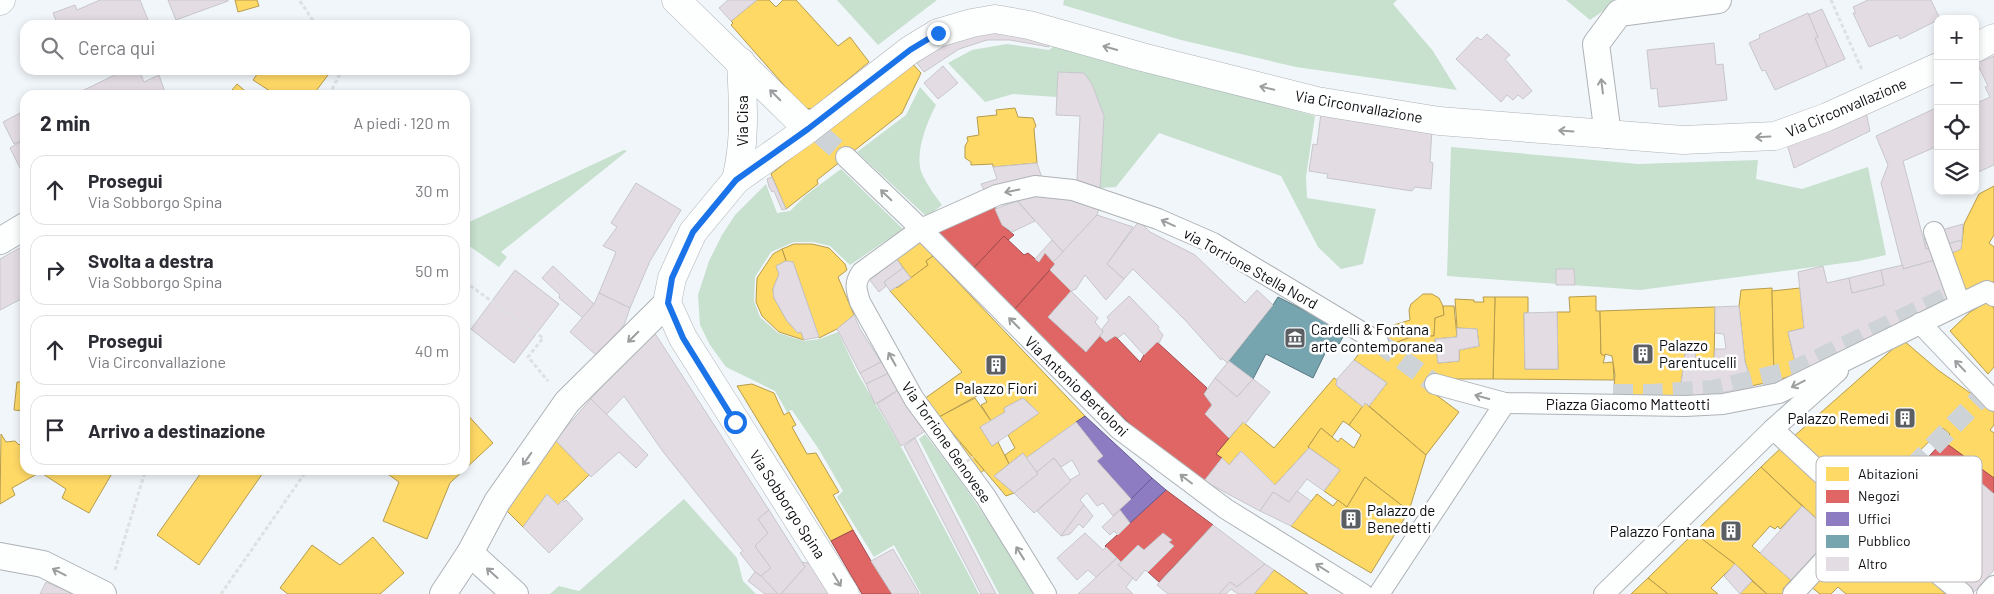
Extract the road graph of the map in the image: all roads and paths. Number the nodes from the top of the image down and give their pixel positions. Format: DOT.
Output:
graph roads {
  1 [pos="676,0"];
  2 [pos="1718,0"];
  3 [pos="1831,0"];
  4 [pos="300,1"];
  5 [pos="313,20"];
  6 [pos="1994,38"];
  7 [pos="1979,46"];
  8 [pos="741,62"];
  9 [pos="1934,69"];
  10 [pos="339,75"];
  11 [pos="332,90"];
  12 [pos="1873,96"];
  13 [pos="814,132"];
  14 [pos="1608,135"];
  15 [pos="846,158"];
  16 [pos="736,180"];
  17 [pos="20,229"];
  18 [pos="921,229"];
  19 [pos="1934,232"];
  20 [pos="0,241"];
  21 [pos="470,286"];
  22 [pos="1994,296"];
  23 [pos="668,303"];
  24 [pos="1960,304"];
  25 [pos="1920,323"];
  26 [pos="1378,342"];
  27 [pos="1860,352"];
  28 [pos="1435,384"];
  29 [pos="1986,397"];
  30 [pos="567,402"];
  31 [pos="1505,403"];
  32 [pos="1773,430"];
  33 [pos="1816,468"];
  34 [pos="144,475"];
  35 [pos="305,475"];
  36 [pos="470,552"];
  37 [pos="0,556"];
  38 [pos="1816,569"];
  39 [pos="1949,582"];
  40 [pos="108,585"];
  41 [pos="1994,586"];
  42 [pos="222,594"];
  43 [pos="443,594"];
  44 [pos="515,594"];
  45 [pos="845,594"];
  46 [pos="1046,594"];
  47 [pos="1363,594"];
  48 [pos="1379,594"];
  49 [pos="1604,594"];
  50 [pos="1793,594"];
  51 [pos="1963,594"];
  52 [pos="1987,594"];
  1 -- 8 [label="street, Via Cisa"];
  14 -- 2 [label="street, one-way"];
  3 -- 12 [label="path"];
  4 -- 5 [label="path"];
  6 -- 7 [label="street"];
  13 -- 8 [label="street, Via Cisa, one-way"];
  8 -- 16 [label="street, Via Cisa"];
  9 -- 12 [label="street, Via Circonvallazione"];
  10 -- 11 [label="path"];
  12 -- 14 [label="street, Via Circonvallazione, one-way"];
  14 -- 13 [label="street, Via Circonvallazione, one-way"];
  13 -- 16 [label="street"];
  18 -- 15 [label="street, Via Antonio Bertoloni, one-way"];
  16 -- 23 [label="street"];
  17 -- 20 [label="street"];
  26 -- 18 [label="street, via Torrione Stella Nord, one-way"];
  46 -- 18 [label="street, Via Torrione Genovese, one-way"];
  47 -- 18 [label="street, Via Antonio Bertoloni, one-way"];
  19 -- 24 [label="street"];
  21 -- 30 [label="path"];
  22 -- 24 [label="street, Piazza Giacomo Matteotti"];
  23 -- 30 [label="street, one-way"];
  23 -- 45 [label="street, Via Sobborgo Spina, one-way"];
  24 -- 25 [label="street, Piazza Giacomo Matteotti"];
  25 -- 27 [label="street, Piazza Giacomo Matteotti"];
  29 -- 25 [label="street, one-way"];
  27 -- 31 [label="street, Piazza Giacomo Matteotti, one-way"];
  27 -- 32 [label="street, Piazza Giacomo Matteotti"];
  31 -- 28 [label="street, Piazza Giacomo Matteotti, one-way"];
  30 -- 36 [label="street, one-way"];
  31 -- 48 [label="street"];
  32 -- 33 [label="street"];
  32 -- 49 [label="street, Piazza Giacomo Matteotti"];
  34 -- 40 [label="path"];
  35 -- 42 [label="path"];
  36 -- 43 [label="street"];
  44 -- 36 [label="street, one-way"];
  40 -- 37 [label="street, one-way"];
  38 -- 50 [label="street"];
  39 -- 51 [label="street"];
  41 -- 52 [label="street"];
}
